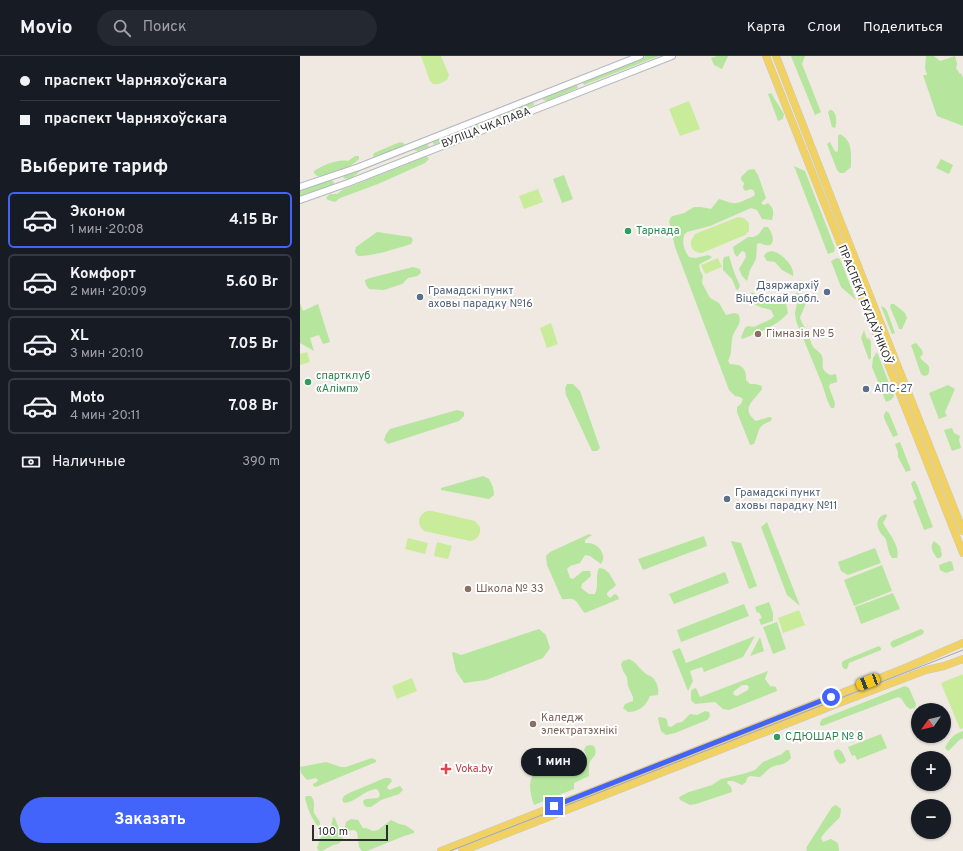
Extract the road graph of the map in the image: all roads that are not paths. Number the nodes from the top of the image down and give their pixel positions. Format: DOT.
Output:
graph roads {
  1 [pos="640,56"];
  2 [pos="672,56"];
  3 [pos="766,56"];
  4 [pos="776,56"];
  5 [pos="544,94"];
  6 [pos="529,100"];
  7 [pos="547,104"];
  8 [pos="533,110"];
  9 [pos="344,172"];
  10 [pos="329,178"];
  11 [pos="348,183"];
  12 [pos="300,187"];
  13 [pos="333,188"];
  14 [pos="300,200"];
  15 [pos="963,531"];
  16 [pos="963,553"];
  17 [pos="963,643"];
  18 [pos="963,659"];
  19 [pos="441,851"];
  20 [pos="462,851"];
  1 -- 5 [label="main road, ВУЛІЦА ЧКАЛАВА"];
  2 -- 7 [label="main road, ВУЛІЦА ЧКАЛАВА"];
  3 -- 16 [label="main road, ПРАСПЕКТ БУДАЎНІКОЎ"];
  4 -- 15 [label="main road, ПРАСПЕКТ БУДАЎНІКОЎ"];
  5 -- 6 [label="main road, ВУЛІЦА ЧКАЛАВА"];
  5 -- 7 [label="main road"];
  6 -- 8 [label="main road"];
  6 -- 9 [label="main road, ВУЛІЦА ЧКАЛАВА"];
  7 -- 8 [label="main road, ВУЛІЦА ЧКАЛАВА"];
  8 -- 11 [label="main road, ВУЛІЦА ЧКАЛАВА"];
  9 -- 10 [label="main road, ВУЛІЦА ЧКАЛАВА"];
  9 -- 11 [label="main road"];
  10 -- 12 [label="main road, ВУЛІЦА ЧКАЛАВА"];
  10 -- 13 [label="main road"];
  11 -- 13 [label="main road, ВУЛІЦА ЧКАЛАВА"];
  13 -- 14 [label="main road, ВУЛІЦА ЧКАЛАВА"];
  17 -- 19 [label="main road"];
  18 -- 20 [label="main road"];
}
